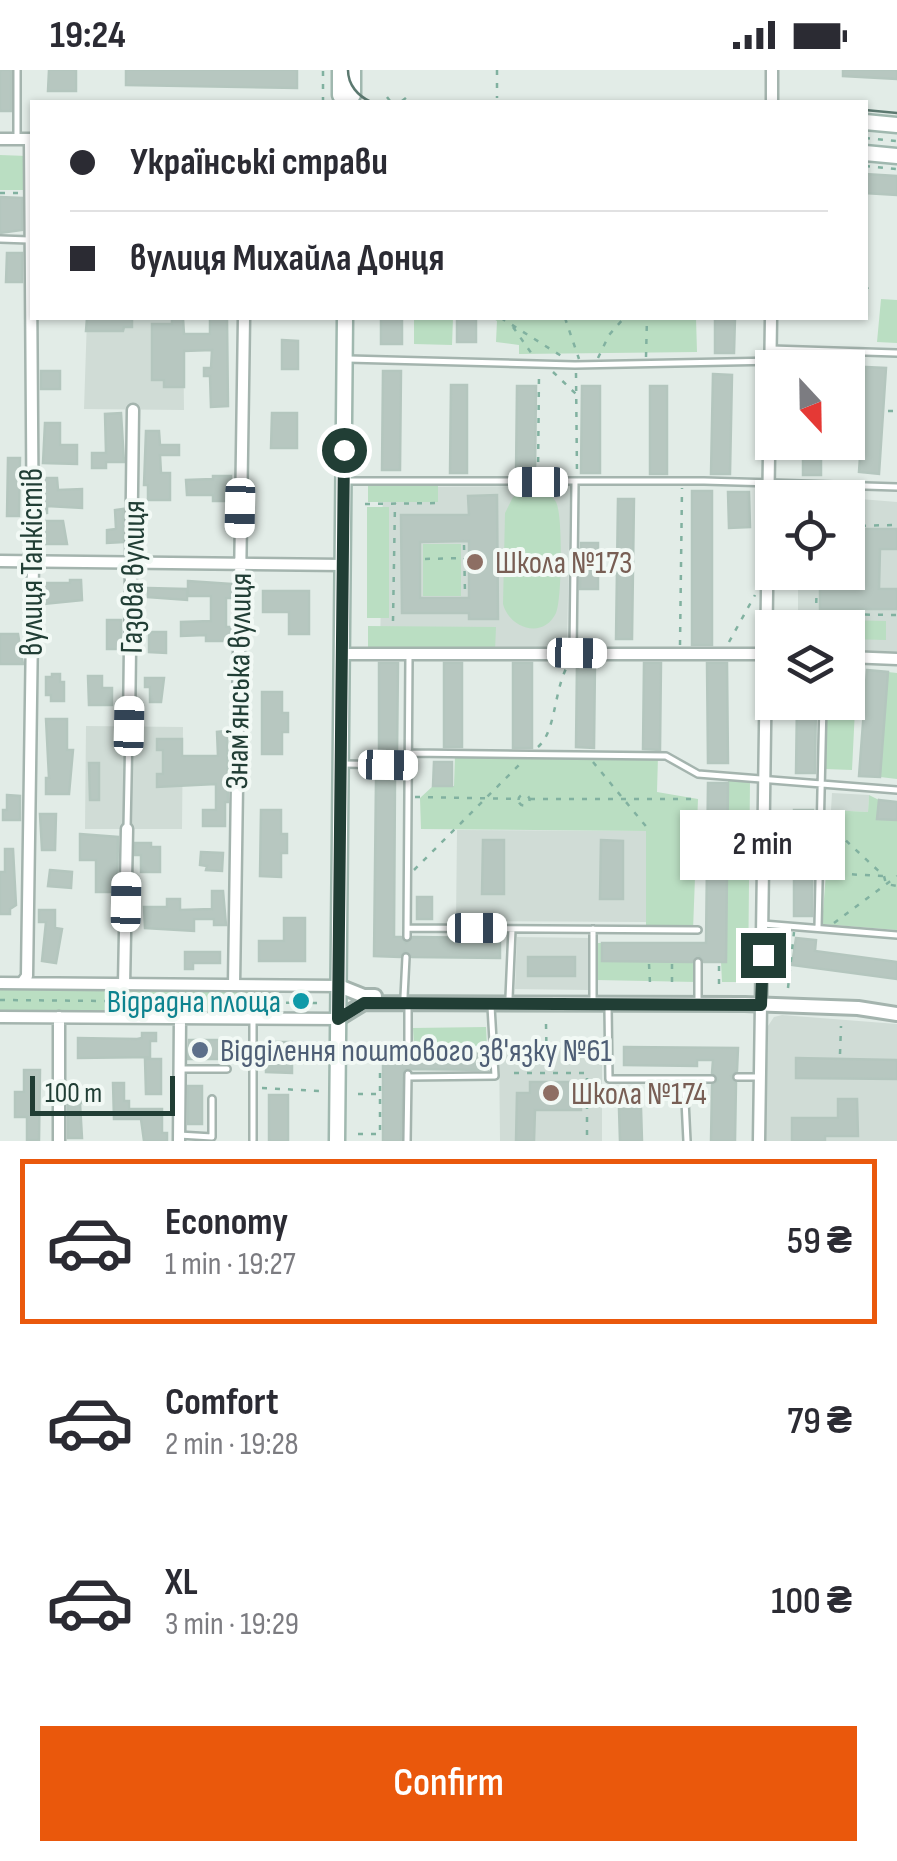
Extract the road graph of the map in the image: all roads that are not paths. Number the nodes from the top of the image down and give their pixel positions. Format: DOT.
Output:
graph roads {
  1 [pos="17,70"];
  2 [pos="340,70"];
  3 [pos="353,70"];
  4 [pos="772,70"];
  5 [pos="344,100"];
  6 [pos="348,100"];
  7 [pos="772,100"];
  8 [pos="868,122"];
  9 [pos="897,125"];
  10 [pos="0,139"];
  11 [pos="16,139"];
  12 [pos="30,139"];
  13 [pos="868,153"];
  14 [pos="897,156"];
  15 [pos="30,190"];
  16 [pos="0,239"];
  17 [pos="29,240"];
  18 [pos="244,320"];
  19 [pos="345,320"];
  20 [pos="771,320"];
  21 [pos="771,350"];
  22 [pos="897,353"];
  23 [pos="865,354"];
  24 [pos="755,357"];
  25 [pos="344,359"];
  26 [pos="134,410"];
  27 [pos="344,481"];
  28 [pos="576,481"];
  29 [pos="755,482"];
  30 [pos="865,486"];
  31 [pos="897,487"];
  32 [pos="0,560"];
  33 [pos="133,561"];
  34 [pos="33,562"];
  35 [pos="239,562"];
  36 [pos="343,565"];
  37 [pos="409,653"];
  38 [pos="575,653"];
  39 [pos="342,654"];
  40 [pos="755,654"];
  41 [pos="865,658"];
  42 [pos="897,659"];
  43 [pos="767,720"];
  44 [pos="822,720"];
  45 [pos="129,726"];
  46 [pos="408,753"];
  47 [pos="341,764"];
  48 [pos="408,765"];
  49 [pos="765,780"];
  50 [pos="822,784"];
  51 [pos="897,790"];
  52 [pos="127,829"];
  53 [pos="763,924"];
  54 [pos="407,928"];
  55 [pos="512,928"];
  56 [pos="818,928"];
  57 [pos="593,929"];
  58 [pos="698,930"];
  59 [pos="897,935"];
  60 [pos="407,938"];
  61 [pos="406,957"];
  62 [pos="698,962"];
  63 [pos="0,983"];
  64 [pos="22,984"];
  65 [pos="124,984"];
  66 [pos="234,986"];
  67 [pos="339,986"];
  68 [pos="509,998"];
  69 [pos="593,999"];
  70 [pos="698,999"];
  71 [pos="406,1000"];
  72 [pos="492,1002"];
  73 [pos="761,1002"];
  74 [pos="608,1004"];
  75 [pos="897,1012"];
  76 [pos="0,1017"];
  77 [pos="59,1017"];
  78 [pos="180,1018"];
  79 [pos="253,1018"];
  80 [pos="338,1019"];
  81 [pos="408,1047"];
  82 [pos="227,1069"];
  83 [pos="180,1070"];
  84 [pos="760,1076"];
  85 [pos="737,1077"];
  86 [pos="712,1079"];
  87 [pos="684,1080"];
  88 [pos="212,1098"];
  89 [pos="180,1138"];
  90 [pos="253,1140"];
  91 [pos="59,1141"];
  92 [pos="337,1141"];
  93 [pos="408,1141"];
  94 [pos="686,1141"];
  95 [pos="759,1141"];
  1 -- 11 [label="lane"];
  2 -- 5 [label="main road"];
  3 -- 6 [label="main road"];
  4 -- 7 [label="street"];
  8 -- 9 [label="main road"];
  10 -- 11 [label="street"];
  11 -- 12 [label="street"];
  13 -- 14 [label="main road"];
  15 -- 17 [label="street, вулиця Танкістів"];
  16 -- 17 [label="lane"];
  17 -- 34 [label="street, вулиця Танкістів"];
  18 -- 35 [label="street, Знамʼянська вулиця"];
  19 -- 25 [label="main road"];
  20 -- 21 [label="street"];
  22 -- 23 [label="lane"];
  24 -- 25 [label="lane"];
  25 -- 27 [label="main road"];
  26 -- 33 [label="street, Газова вулиця"];
  27 -- 28 [label="lane"];
  27 -- 36 [label="main road"];
  28 -- 29 [label="lane"];
  28 -- 38 [label="lane"];
  30 -- 31 [label="lane"];
  32 -- 34 [label="street"];
  33 -- 34 [label="street"];
  33 -- 35 [label="street"];
  33 -- 45 [label="street, Газова вулиця"];
  34 -- 64 [label="street, вулиця Танкістів"];
  35 -- 36 [label="street"];
  35 -- 66 [label="street, Знамʼянська вулиця"];
  36 -- 39 [label="main road"];
  37 -- 38 [label="street"];
  37 -- 39 [label="street"];
  37 -- 46 [label="lane"];
  38 -- 40 [label="street"];
  39 -- 47 [label="main road"];
  41 -- 42 [label="street"];
  43 -- 49 [label="street"];
  44 -- 50 [label="lane"];
  45 -- 52 [label="lane, Газова вулиця"];
  46 -- 48 [label="lane"];
  46 -- 49 [label="lane"];
  47 -- 48 [label="lane"];
  47 -- 67 [label="main road"];
  48 -- 54 [label="lane"];
  49 -- 50 [label="lane"];
  49 -- 53 [label="street"];
  50 -- 51 [label="lane"];
  50 -- 56 [label="lane"];
  52 -- 65 [label="street, Газова вулиця"];
  53 -- 56 [label="lane"];
  53 -- 73 [label="street"];
  54 -- 55 [label="lane"];
  54 -- 60 [label="lane"];
  55 -- 57 [label="lane"];
  55 -- 68 [label="lane"];
  56 -- 59 [label="lane"];
  57 -- 58 [label="lane"];
  57 -- 69 [label="lane"];
  61 -- 71 [label="lane"];
  62 -- 70 [label="lane"];
  63 -- 64 [label="street"];
  64 -- 65 [label="street"];
  65 -- 66 [label="street"];
  66 -- 67 [label="street"];
  67 -- 71 [label="street"];
  67 -- 80 [label="main road"];
  68 -- 69 [label="street"];
  68 -- 71 [label="street"];
  69 -- 70 [label="street"];
  70 -- 73 [label="street"];
  71 -- 72 [label="street"];
  71 -- 80 [label="street"];
  71 -- 81 [label="lane"];
  72 -- 74 [label="street"];
  72 -- 93 [label="lane"];
  73 -- 74 [label="street"];
  73 -- 75 [label="street"];
  73 -- 84 [label="street"];
  74 -- 87 [label="lane"];
  76 -- 77 [label="street"];
  77 -- 78 [label="street"];
  77 -- 91 [label="street"];
  78 -- 79 [label="street"];
  78 -- 83 [label="street"];
  79 -- 80 [label="street"];
  79 -- 90 [label="lane"];
  80 -- 92 [label="main road"];
  82 -- 83 [label="lane"];
  83 -- 89 [label="street"];
  84 -- 85 [label="lane"];
  84 -- 95 [label="street"];
  86 -- 87 [label="lane"];
  87 -- 94 [label="lane"];
  88 -- 89 [label="lane"];
}
